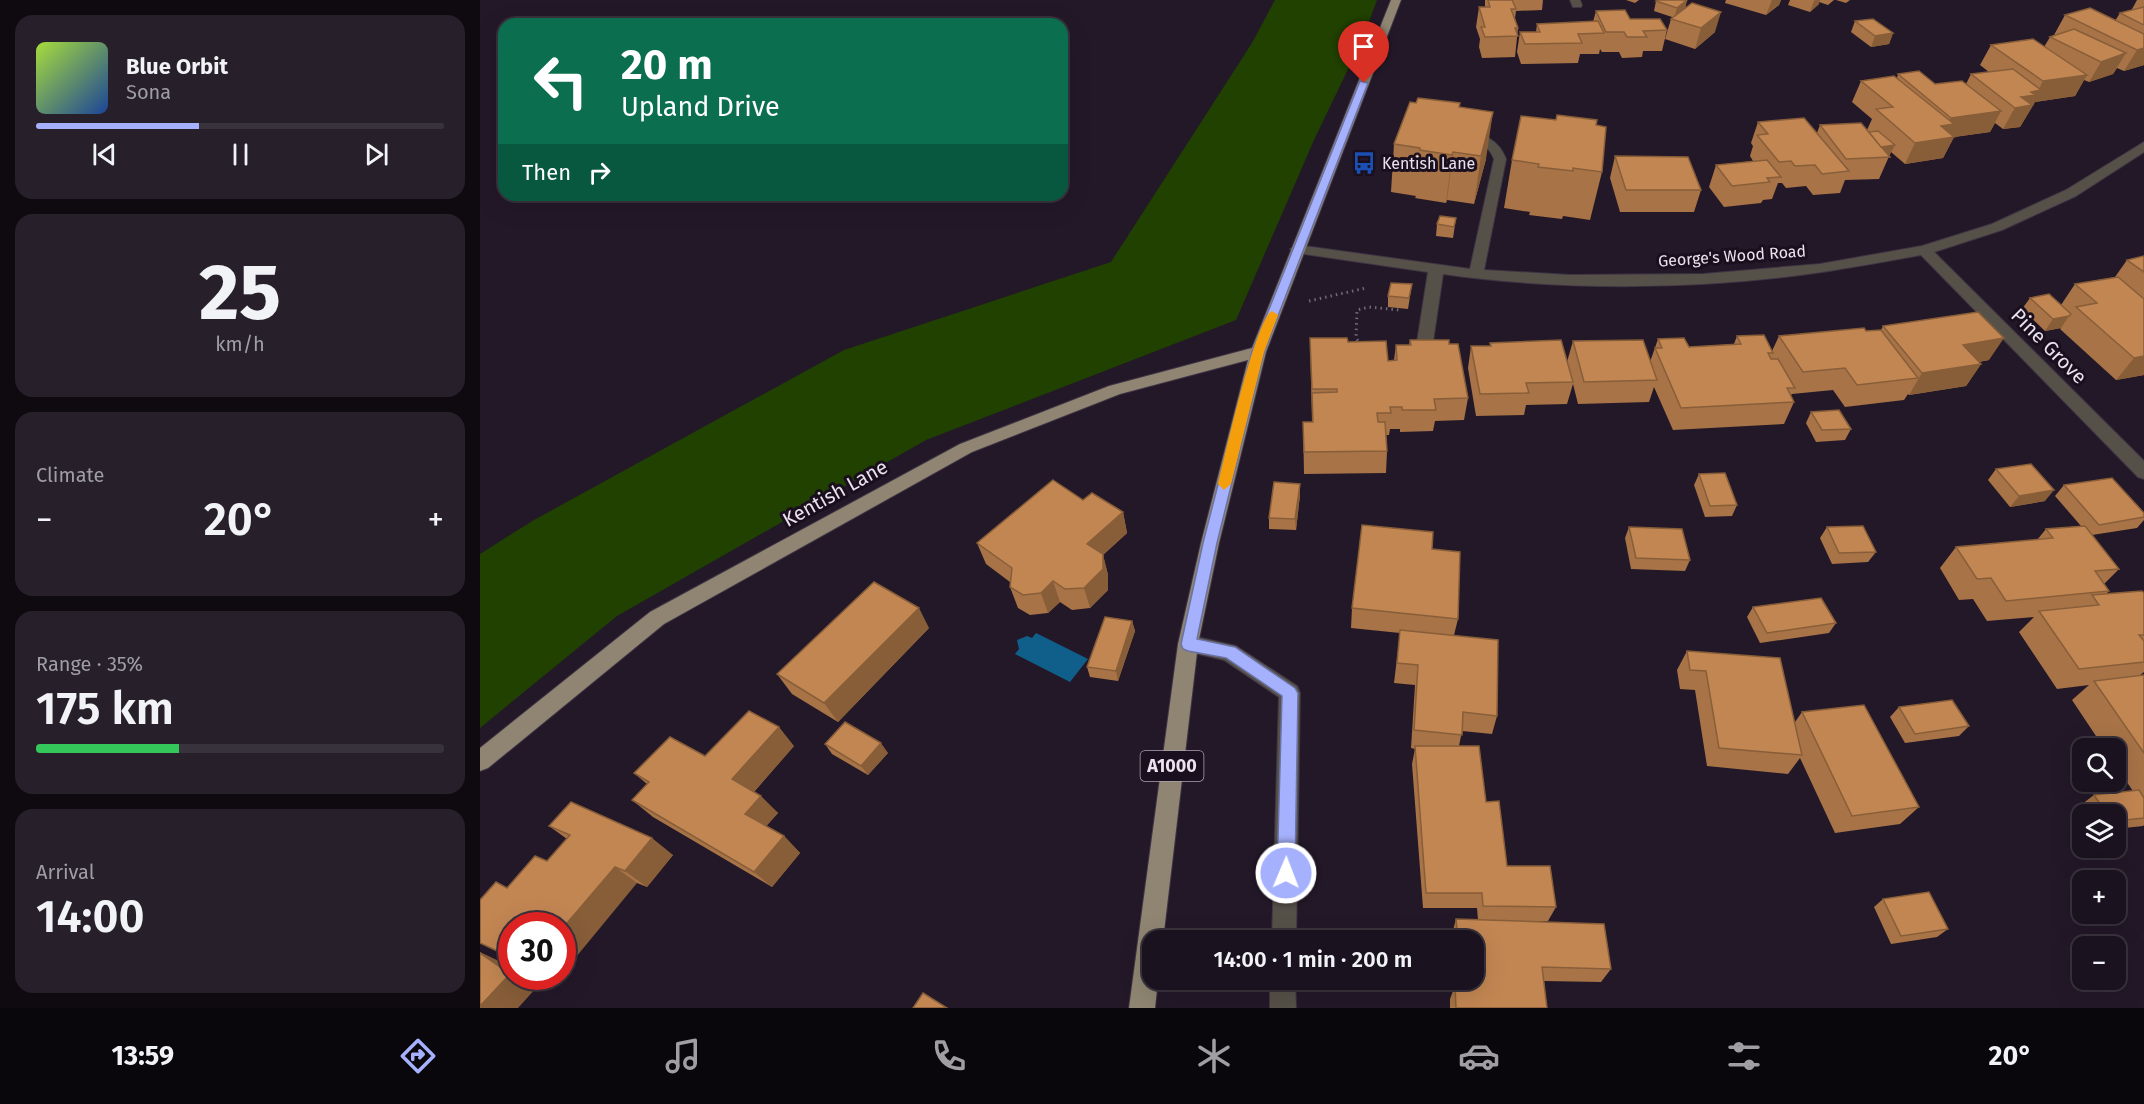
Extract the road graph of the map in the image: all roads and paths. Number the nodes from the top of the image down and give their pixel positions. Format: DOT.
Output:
graph roads {
  1 [pos="1396,0"];
  2 [pos="1454,136"];
  3 [pos="2144,146"];
  4 [pos="1297,249"];
  5 [pos="1924,250"];
  6 [pos="1436,269"];
  7 [pos="1476,274"];
  8 [pos="1374,287"];
  9 [pos="1275,309"];
  10 [pos="1406,311"];
  11 [pos="1370,351"];
  12 [pos="1258,352"];
  13 [pos="1424,355"];
  14 [pos="2144,472"];
  15 [pos="1188,644"];
  16 [pos="480,761"];
  17 [pos="1284,930"];
  18 [pos="1283,990"];
  19 [pos="1142,1008"];
  20 [pos="1283,1008"];
  1 -- 4 [label="main road, A1000"];
  2 -- 7 [label="street"];
  3 -- 5 [label="street, George's Wood Road"];
  4 -- 6 [label="street, George's Wood Road"];
  4 -- 9 [label="main road, A1000"];
  5 -- 7 [label="street, George's Wood Road"];
  5 -- 14 [label="street, Pine Grove"];
  6 -- 7 [label="street, George's Wood Road"];
  6 -- 13 [label="street"];
  8 -- 9 [label="path"];
  9 -- 12 [label="main road, A1000"];
  10 -- 11 [label="path"];
  12 -- 15 [label="main road, A1000"];
  12 -- 16 [label="main road, Kentish Lane"];
  15 -- 17 [label="street"];
  15 -- 19 [label="main road, A1000"];
  18 -- 20 [label="street"];
}
